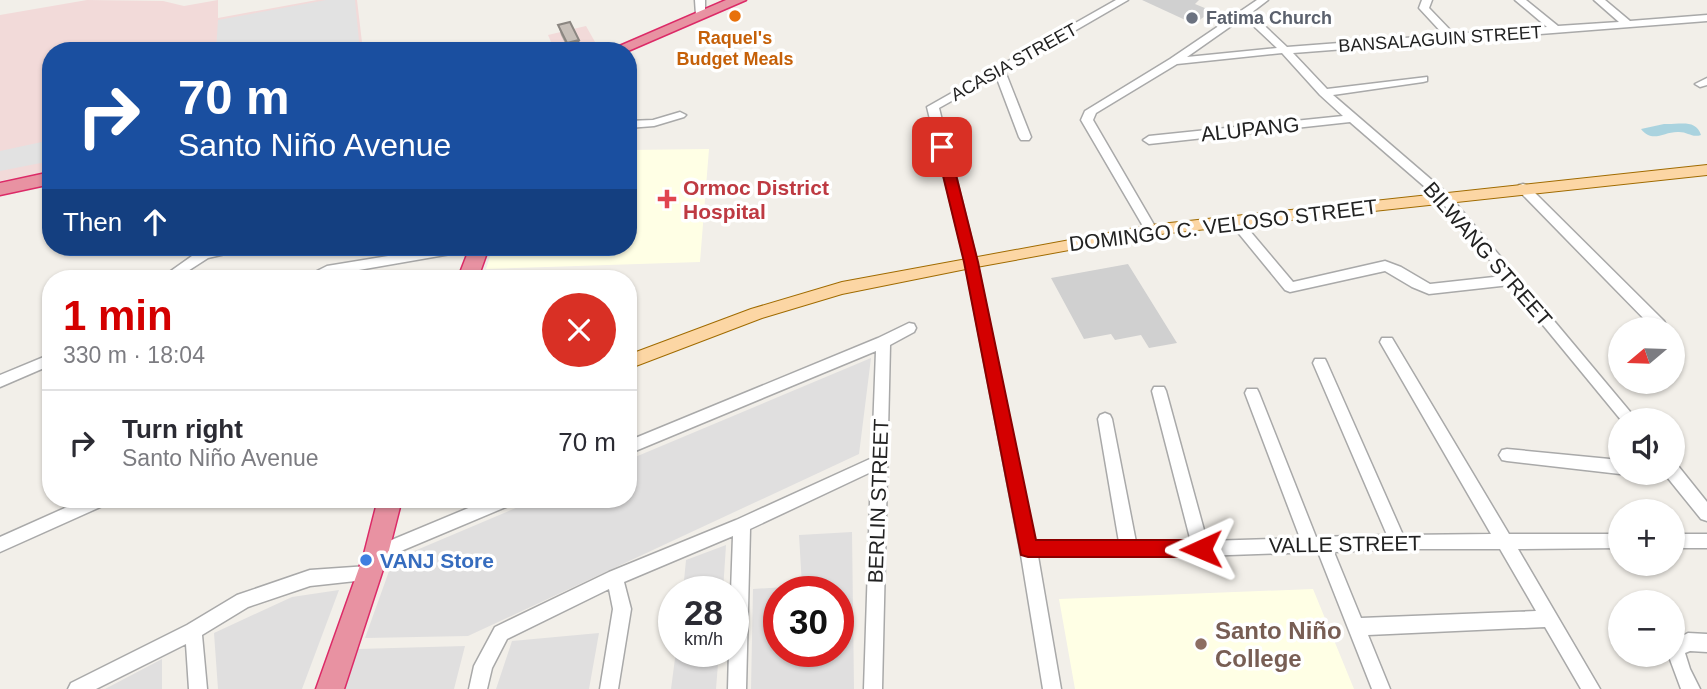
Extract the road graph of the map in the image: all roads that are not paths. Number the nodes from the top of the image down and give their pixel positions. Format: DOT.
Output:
graph roads {
  1 [pos="738,0"];
  2 [pos="1124,0"];
  3 [pos="1427,0"];
  4 [pos="1520,0"];
  5 [pos="1599,0"];
  6 [pos="1252,4"];
  7 [pos="700,8"];
  8 [pos="1707,18"];
  9 [pos="1628,24"];
  10 [pos="1558,31"];
  11 [pos="1453,39"];
  12 [pos="634,42"];
  13 [pos="1285,50"];
  14 [pos="1174,61"];
  15 [pos="999,70"];
  16 [pos="1423,79"];
  17 [pos="1324,93"];
  18 [pos="680,115"];
  19 [pos="1352,118"];
  20 [pos="637,124"];
  21 [pos="1025,137"];
  22 [pos="1149,140"];
  23 [pos="1707,170"];
  24 [pos="42,180"];
  25 [pos="1523,188"];
  26 [pos="0,189"];
  27 [pos="1444,197"];
  28 [pos="1235,221"];
  29 [pos="1152,230"];
  30 [pos="201,256"];
  31 [pos="415,256"];
  32 [pos="971,262"];
  33 [pos="181,270"];
  34 [pos="333,270"];
  35 [pos="1513,280"];
  36 [pos="1651,317"];
  37 [pos="909,328"];
  38 [pos="883,342"];
  39 [pos="1387,342"];
  40 [pos="637,359"];
  41 [pos="42,363"];
  42 [pos="1320,363"];
  43 [pos="0,381"];
  44 [pos="1159,391"];
  45 [pos="1252,393"];
  46 [pos="1620,408"];
  47 [pos="1105,419"];
  48 [pos="637,444"];
  49 [pos="1507,456"];
  50 [pos="880,461"];
  51 [pos="1608,466"];
  52 [pos="1684,485"];
  53 [pos="81,508"];
  54 [pos="388,508"];
  55 [pos="488,508"];
  56 [pos="1707,514"];
  57 [pos="743,524"];
  58 [pos="1608,541"];
  59 [pos="1685,541"];
  60 [pos="1707,541"];
  61 [pos="1398,542"];
  62 [pos="1504,542"];
  63 [pos="1317,544"];
  64 [pos="0,545"];
  65 [pos="1028,549"];
  66 [pos="1201,549"];
  67 [pos="1129,550"];
  68 [pos="372,564"];
  69 [pos="615,578"];
  70 [pos="1549,619"];
  71 [pos="1356,627"];
  72 [pos="193,631"];
  73 [pos="1707,643"];
  74 [pos="77,689"];
  75 [pos="198,689"];
  76 [pos="330,689"];
  77 [pos="478,689"];
  78 [pos="609,689"];
  79 [pos="737,689"];
  80 [pos="873,689"];
  81 [pos="1052,689"];
  82 [pos="1381,689"];
  83 [pos="1591,689"];
  84 [pos="1691,689"];
  1 -- 7 [label="highway"];
  2 -- 15 [label="street, ACASIA STREET"];
  3 -- 11 [label="street"];
  4 -- 10 [label="street"];
  5 -- 9 [label="street"];
  6 -- 13 [label="street, BILWANG STREET"];
  6 -- 14 [label="street"];
  7 -- 12 [label="highway"];
  8 -- 9 [label="street, BANSALAGUIN STREET"];
  9 -- 10 [label="street, BANSALAGUIN STREET"];
  10 -- 11 [label="street, BANSALAGUIN STREET"];
  11 -- 13 [label="street, BANSALAGUIN STREET"];
  13 -- 14 [label="street, BANSALAGUIN STREET"];
  13 -- 17 [label="street, BILWANG STREET"];
  14 -- 29 [label="street"];
  15 -- 21 [label="street"];
  15 -- 32 [label="street, ACASIA STREET"];
  16 -- 17 [label="street"];
  17 -- 19 [label="street, BILWANG STREET"];
  18 -- 20 [label="street"];
  19 -- 22 [label="street, ALUPANG"];
  19 -- 27 [label="street, BILWANG STREET"];
  23 -- 25 [label="main road, DOMINGO C. VELOSO STREET"];
  24 -- 26 [label="highway"];
  25 -- 27 [label="main road, DOMINGO C. VELOSO STREET"];
  25 -- 36 [label="street"];
  27 -- 28 [label="main road, DOMINGO C. VELOSO STREET"];
  27 -- 35 [label="street, BILWANG STREET"];
  28 -- 29 [label="main road, DOMINGO C. VELOSO STREET"];
  28 -- 35 [label="street"];
  29 -- 32 [label="main road, DOMINGO C. VELOSO STREET"];
  30 -- 33 [label="street"];
  31 -- 34 [label="street"];
  32 -- 40 [label="main road, DOMINGO C. VELOSO STREET"];
  32 -- 65 [label="street"];
  35 -- 46 [label="street, BILWANG STREET"];
  37 -- 38 [label="street"];
  38 -- 48 [label="street"];
  38 -- 50 [label="street, BERLIN STREET"];
  39 -- 62 [label="street"];
  41 -- 43 [label="street"];
  42 -- 61 [label="street"];
  44 -- 66 [label="street"];
  45 -- 63 [label="street"];
  47 -- 67 [label="street"];
  49 -- 51 [label="street"];
  50 -- 57 [label="street"];
  50 -- 80 [label="street, BERLIN STREET"];
  52 -- 56 [label="street"];
  53 -- 64 [label="street"];
  54 -- 68 [label="highway"];
  55 -- 68 [label="street"];
  57 -- 69 [label="street"];
  57 -- 79 [label="street"];
  58 -- 62 [label="street, VALLE STREET"];
  59 -- 60 [label="street"];
  61 -- 62 [label="street, VALLE STREET"];
  61 -- 63 [label="street, VALLE STREET"];
  62 -- 70 [label="street"];
  63 -- 66 [label="street, VALLE STREET"];
  63 -- 71 [label="street"];
  65 -- 67 [label="street, VALLE STREET"];
  65 -- 81 [label="street"];
  66 -- 67 [label="street, VALLE STREET"];
  68 -- 72 [label="street"];
  68 -- 76 [label="highway"];
  69 -- 77 [label="street"];
  69 -- 78 [label="street"];
  70 -- 71 [label="street"];
  70 -- 83 [label="street"];
  71 -- 82 [label="street"];
  72 -- 74 [label="street"];
  72 -- 75 [label="street"];
  73 -- 84 [label="street"];
}
